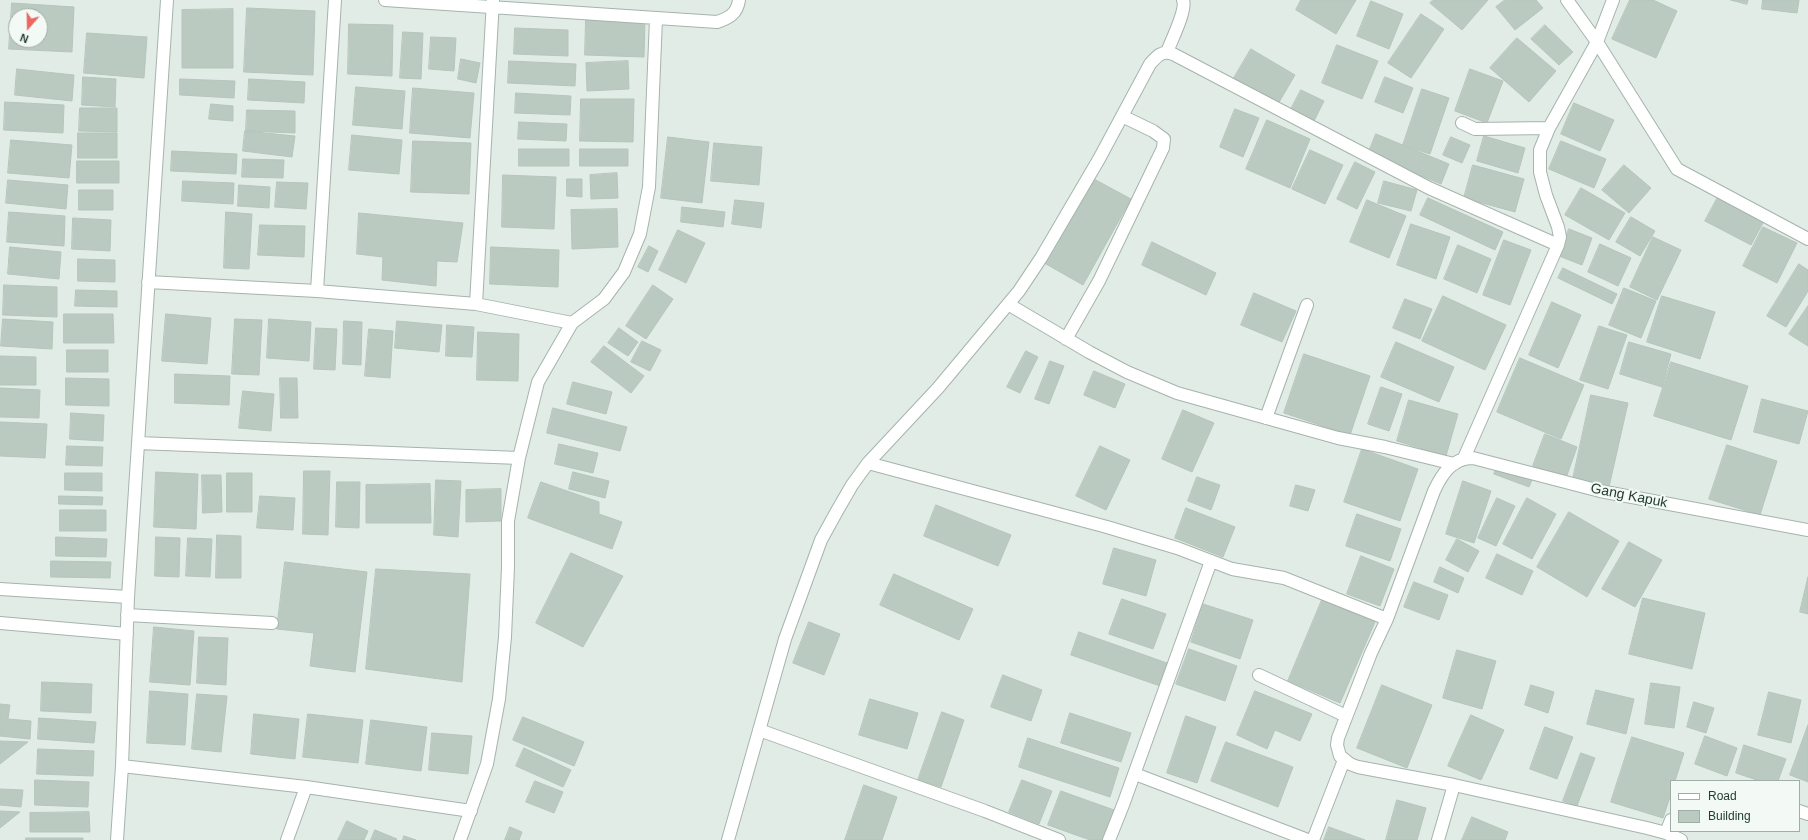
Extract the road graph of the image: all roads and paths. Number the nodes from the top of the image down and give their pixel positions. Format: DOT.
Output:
graph roads {
  1 [pos="167,0"];
  2 [pos="335,0"];
  3 [pos="385,0"];
  4 [pos="739,0"];
  5 [pos="1183,0"];
  6 [pos="1567,0"];
  7 [pos="1613,0"];
  8 [pos="493,3"];
  9 [pos="656,19"];
  10 [pos="1597,42"];
  11 [pos="1167,52"];
  12 [pos="1122,116"];
  13 [pos="1462,123"];
  14 [pos="1549,128"];
  15 [pos="1808,239"];
  16 [pos="1558,245"];
  17 [pos="148,282"];
  18 [pos="317,291"];
  19 [pos="476,304"];
  20 [pos="1008,304"];
  21 [pos="1307,305"];
  22 [pos="572,323"];
  23 [pos="1066,339"];
  24 [pos="1266,418"];
  25 [pos="138,443"];
  26 [pos="519,458"];
  27 [pos="1459,461"];
  28 [pos="868,463"];
  29 [pos="1808,530"];
  30 [pos="1211,561"];
  31 [pos="0,589"];
  32 [pos="128,597"];
  33 [pos="127,615"];
  34 [pos="1387,619"];
  35 [pos="272,622"];
  36 [pos="0,623"];
  37 [pos="127,634"];
  38 [pos="1259,675"];
  39 [pos="1346,716"];
  40 [pos="759,730"];
  41 [pos="1344,760"];
  42 [pos="122,766"];
  43 [pos="1135,774"];
  44 [pos="1454,785"];
  45 [pos="306,788"];
  46 [pos="471,811"];
  47 [pos="1670,823"];
  48 [pos="1666,833"];
  49 [pos="117,840"];
  50 [pos="287,840"];
  51 [pos="460,840"];
  52 [pos="728,840"];
  53 [pos="1059,840"];
  54 [pos="1109,840"];
  55 [pos="1308,840"];
  56 [pos="1313,840"];
  57 [pos="1438,840"];
  58 [pos="1681,840"];
  1 -- 17 [label="street"];
  2 -- 18 [label="street"];
  3 -- 8 [label="street"];
  4 -- 9 [label="street"];
  5 -- 11 [label="street"];
  6 -- 10 [label="street"];
  7 -- 10 [label="street"];
  8 -- 9 [label="street"];
  8 -- 19 [label="street"];
  9 -- 22 [label="street"];
  10 -- 14 [label="street"];
  10 -- 15 [label="street"];
  11 -- 12 [label="street"];
  11 -- 16 [label="street"];
  12 -- 20 [label="street"];
  12 -- 23 [label="street"];
  13 -- 14 [label="street"];
  14 -- 16 [label="street"];
  16 -- 27 [label="street"];
  17 -- 18 [label="street"];
  17 -- 25 [label="street"];
  18 -- 19 [label="street"];
  19 -- 22 [label="street"];
  20 -- 23 [label="street, Gang Kapuk"];
  20 -- 28 [label="street"];
  21 -- 24 [label="street"];
  22 -- 26 [label="street"];
  23 -- 24 [label="street, Gang Kapuk"];
  24 -- 27 [label="street, Gang Kapuk"];
  25 -- 26 [label="street"];
  25 -- 32 [label="street"];
  26 -- 46 [label="street"];
  27 -- 29 [label="street, Gang Kapuk"];
  27 -- 34 [label="street"];
  28 -- 30 [label="street"];
  28 -- 40 [label="street"];
  30 -- 34 [label="street"];
  30 -- 43 [label="street"];
  31 -- 32 [label="street"];
  32 -- 33 [label="street"];
  33 -- 35 [label="street"];
  33 -- 37 [label="street"];
  34 -- 39 [label="street"];
  36 -- 37 [label="street"];
  37 -- 42 [label="street"];
  38 -- 39 [label="street"];
  39 -- 41 [label="street"];
  40 -- 52 [label="street"];
  40 -- 53 [label="street"];
  41 -- 44 [label="street"];
  41 -- 56 [label="street"];
  42 -- 45 [label="street"];
  42 -- 49 [label="street"];
  43 -- 54 [label="street"];
  43 -- 55 [label="street"];
  44 -- 48 [label="street"];
  44 -- 57 [label="street"];
  45 -- 46 [label="street"];
  45 -- 50 [label="street"];
  46 -- 51 [label="street"];
  47 -- 48 [label="street"];
  48 -- 58 [label="street"];
}
